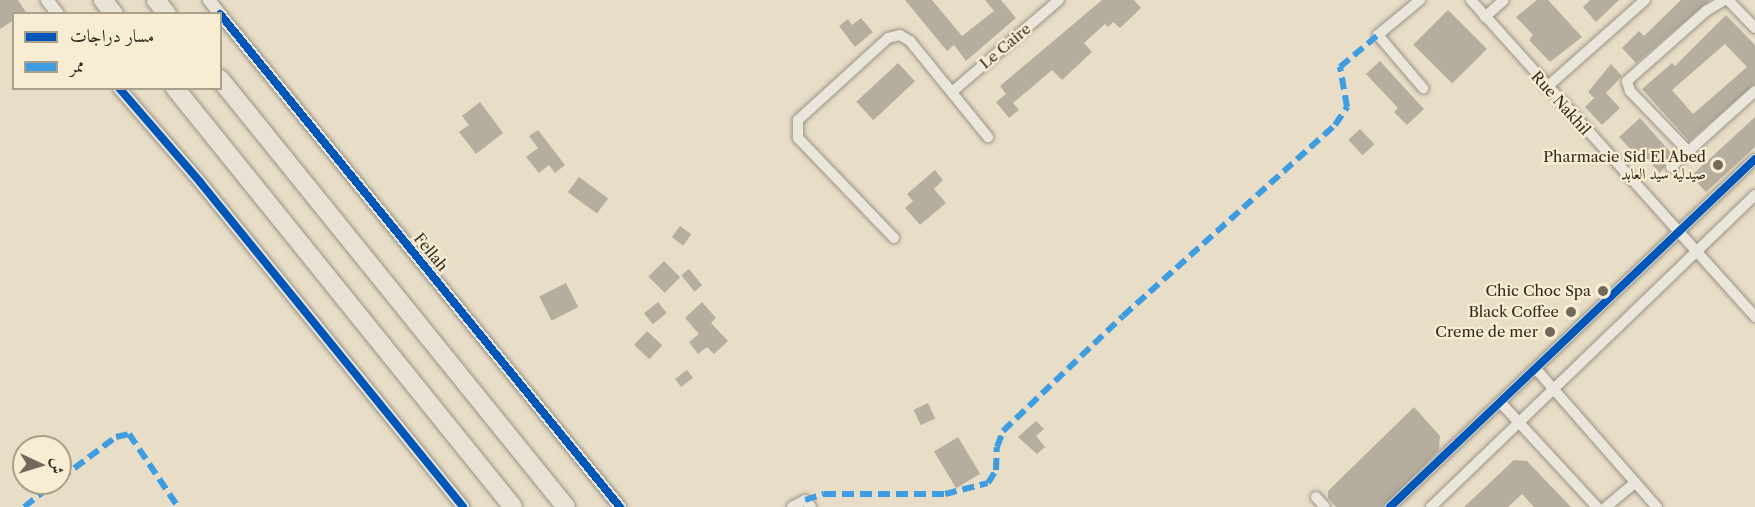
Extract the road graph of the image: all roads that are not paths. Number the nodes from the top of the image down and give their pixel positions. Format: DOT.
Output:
graph roads {
  1 [pos="47,0"];
  2 [pos="103,0"];
  3 [pos="156,0"];
  4 [pos="209,0"];
  5 [pos="1059,0"];
  6 [pos="1420,0"];
  7 [pos="1471,0"];
  8 [pos="1504,0"];
  9 [pos="1645,0"];
  10 [pos="1726,0"];
  11 [pos="56,12"];
  12 [pos="112,12"];
  13 [pos="166,12"];
  14 [pos="218,12"];
  15 [pos="222,16"];
  16 [pos="1485,17"];
  17 [pos="1755,28"];
  18 [pos="222,81"];
  19 [pos="1546,87"];
  20 [pos="1423,88"];
  21 [pos="121,90"];
  22 [pos="177,90"];
  23 [pos="1755,91"];
  24 [pos="952,92"];
  25 [pos="988,137"];
  26 [pos="1687,150"];
  27 [pos="1755,159"];
  28 [pos="1671,167"];
  29 [pos="1755,195"];
  30 [pos="1677,231"];
  31 [pos="894,238"];
  32 [pos="1696,250"];
  33 [pos="1755,317"];
  34 [pos="1536,369"];
  35 [pos="1554,390"];
  36 [pos="1501,403"];
  37 [pos="1520,423"];
  38 [pos="1635,483"];
  39 [pos="1316,497"];
  40 [pos="463,507"];
  41 [pos="513,507"];
  42 [pos="566,507"];
  43 [pos="620,507"];
  44 [pos="792,507"];
  45 [pos="811,507"];
  46 [pos="1325,507"];
  47 [pos="1390,507"];
  48 [pos="1431,507"];
  49 [pos="1597,507"];
  50 [pos="1606,507"];
  51 [pos="1657,507"];
  1 -- 11 [label="street"];
  2 -- 12 [label="highway"];
  3 -- 13 [label="highway"];
  4 -- 14 [label="street, Fellah"];
  5 -- 24 [label="street, Le Caire"];
  6 -- 20 [label="street"];
  7 -- 16 [label="street, Rue Nakhil"];
  8 -- 16 [label="street"];
  9 -- 19 [label="street"];
  10 -- 17 [label="street"];
  10 -- 26 [label="street"];
  15 -- 43 [label="street, Fellah"];
  16 -- 19 [label="street, Rue Nakhil"];
  18 -- 42 [label="highway"];
  19 -- 30 [label="street, Rue Nakhil"];
  21 -- 40 [label="street"];
  22 -- 41 [label="highway"];
  23 -- 26 [label="street"];
  24 -- 25 [label="street"];
  24 -- 31 [label="street"];
  26 -- 28 [label="street"];
  27 -- 30 [label="street"];
  29 -- 32 [label="street"];
  30 -- 32 [label="street, Rue Nakhil"];
  30 -- 34 [label="street"];
  32 -- 33 [label="street, Rue Nakhil"];
  32 -- 35 [label="street"];
  34 -- 35 [label="street"];
  34 -- 36 [label="street"];
  35 -- 37 [label="street"];
  35 -- 38 [label="street"];
  36 -- 37 [label="street"];
  36 -- 47 [label="street"];
  37 -- 48 [label="street"];
  37 -- 49 [label="street"];
  38 -- 50 [label="street"];
  38 -- 51 [label="street"];
  39 -- 46 [label="street"];
  44 -- 45 [label="street"];
}
